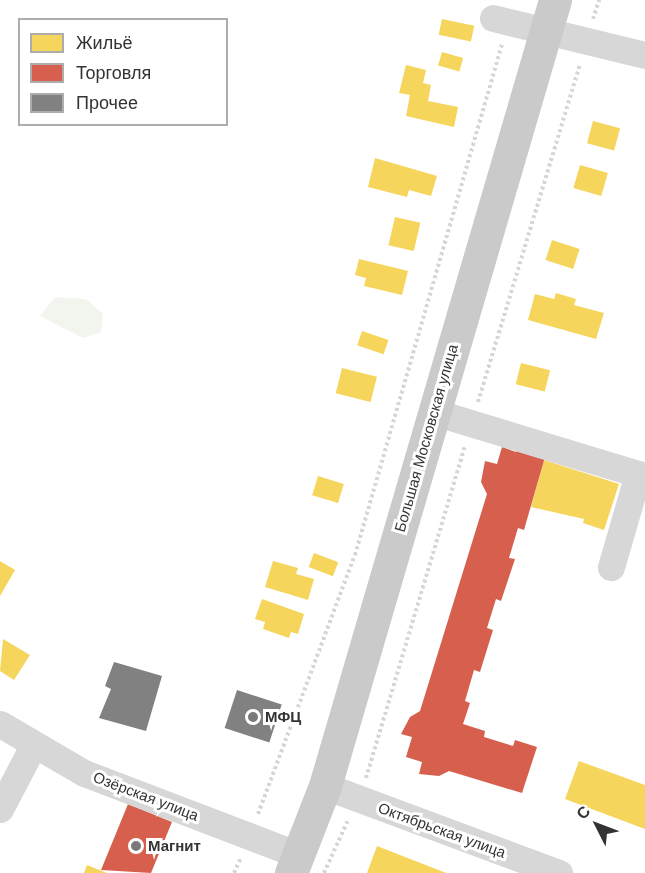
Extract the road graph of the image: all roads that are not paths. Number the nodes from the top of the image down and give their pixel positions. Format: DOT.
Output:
graph roads {
  1 [pos="551,15"];
  2 [pos="501,20"];
  3 [pos="645,55"];
  4 [pos="434,412"];
  5 [pos="611,567"];
  6 [pos="0,724"];
  7 [pos="33,746"];
  8 [pos="325,786"];
  9 [pos="0,809"];
  10 [pos="305,867"];
  11 [pos="559,873"];
  1 -- 2 [label="street"];
  1 -- 3 [label="street"];
  1 -- 4 [label="main road, Большая Московская улица"];
  4 -- 5 [label="street"];
  4 -- 8 [label="main road, Большая Московская улица"];
  6 -- 7 [label="street, Озёрская улица"];
  7 -- 9 [label="street"];
  7 -- 10 [label="street, Озёрская улица"];
  8 -- 10 [label="main road, Большая Московская улица"];
  8 -- 11 [label="street, Октябрьская улица"];
}
